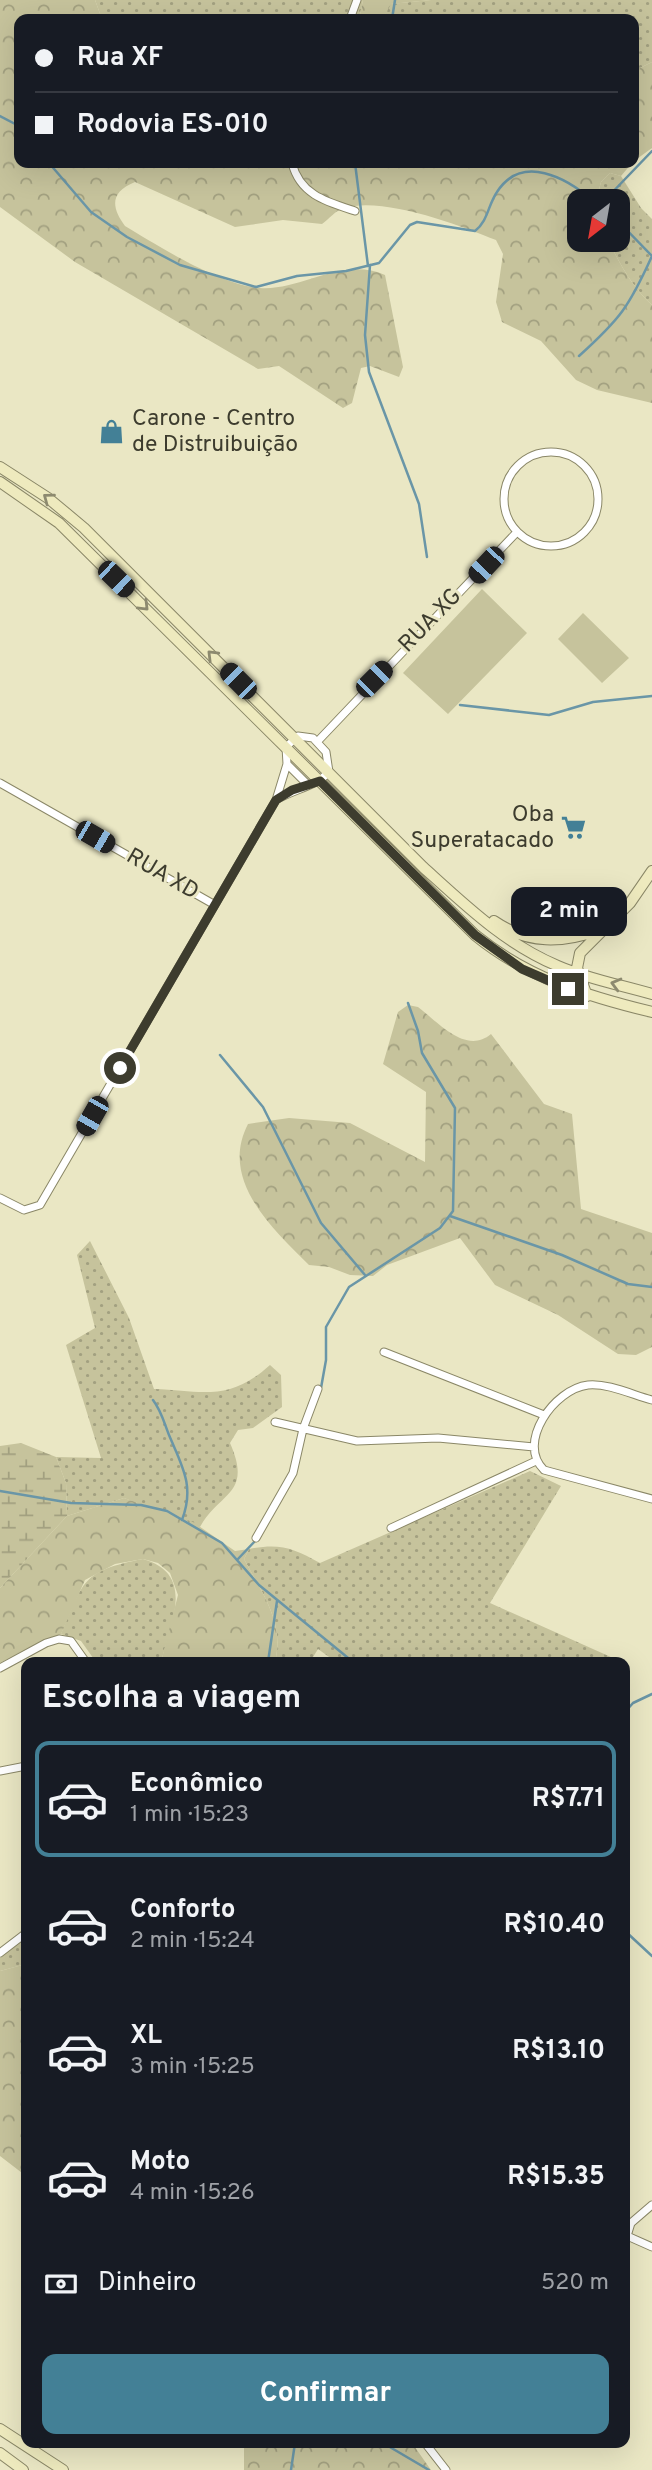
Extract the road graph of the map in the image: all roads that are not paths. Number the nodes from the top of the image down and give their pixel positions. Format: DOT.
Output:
graph roads {
  1 [pos="294,168"];
  2 [pos="355,211"];
  3 [pos="0,467"];
  4 [pos="0,482"];
  5 [pos="517,532"];
  6 [pos="295,738"];
  7 [pos="317,742"];
  8 [pos="286,747"];
  9 [pos="286,764"];
  10 [pos="324,776"];
  11 [pos="0,783"];
  12 [pos="308,785"];
  13 [pos="276,800"];
  14 [pos="423,867"];
  15 [pos="652,871"];
  16 [pos="215,905"];
  17 [pos="600,930"];
  18 [pos="580,974"];
  19 [pos="652,994"];
  20 [pos="587,996"];
  21 [pos="652,1012"];
  22 [pos="0,1198"];
  23 [pos="384,1352"];
  24 [pos="318,1389"];
  25 [pos="652,1400"];
  26 [pos="544,1415"];
  27 [pos="275,1422"];
  28 [pos="303,1429"];
  29 [pos="534,1447"];
  30 [pos="536,1461"];
  31 [pos="652,1499"];
  32 [pos="391,1528"];
  33 [pos="256,1538"];
  34 [pos="23,1657"];
  35 [pos="82,1657"];
  36 [pos="21,1658"];
  37 [pos="0,1668"];
  38 [pos="21,1767"];
  39 [pos="0,1772"];
  40 [pos="21,1937"];
  41 [pos="0,1953"];
  42 [pos="652,2205"];
  43 [pos="630,2226"];
  44 [pos="630,2238"];
  45 [pos="652,2248"];
  46 [pos="0,2429"];
  47 [pos="19,2442"];
  48 [pos="26,2448"];
  49 [pos="28,2448"];
  50 [pos="429,2448"];
  51 [pos="0,2454"];
  52 [pos="443,2467"];
  53 [pos="23,2470"];
  54 [pos="54,2470"];
  55 [pos="63,2470"];
  1 -- 2 [label="street"];
  6 -- 3 [label="main road, one-way"];
  4 -- 8 [label="main road, one-way"];
  5 -- 5 [label="street"];
  5 -- 7 [label="street, RUA XG"];
  6 -- 7 [label="street"];
  6 -- 8 [label="street"];
  6 -- 10 [label="main road"];
  7 -- 10 [label="street"];
  8 -- 9 [label="street"];
  8 -- 10 [label="main road"];
  9 -- 12 [label="street"];
  9 -- 13 [label="street"];
  10 -- 12 [label="street"];
  10 -- 14 [label="main road"];
  10 -- 20 [label="main road"];
  11 -- 16 [label="street, RUA XD"];
  12 -- 13 [label="street"];
  13 -- 16 [label="street"];
  14 -- 17 [label="main road"];
  14 -- 18 [label="main road"];
  15 -- 17 [label="main road"];
  16 -- 22 [label="street"];
  17 -- 18 [label="main road"];
  19 -- 18 [label="main road, one-way"];
  18 -- 20 [label="main road"];
  20 -- 21 [label="main road"];
  23 -- 26 [label="street"];
  24 -- 28 [label="street"];
  25 -- 26 [label="street"];
  26 -- 29 [label="street"];
  27 -- 28 [label="street"];
  28 -- 29 [label="street"];
  28 -- 33 [label="street"];
  29 -- 30 [label="street"];
  30 -- 31 [label="street"];
  30 -- 32 [label="street"];
  34 -- 35 [label="street"];
  36 -- 37 [label="street"];
  38 -- 39 [label="street"];
  40 -- 41 [label="street"];
  42 -- 43 [label="street"];
  44 -- 45 [label="street"];
  46 -- 47 [label="main road"];
  48 -- 54 [label="main road"];
  49 -- 55 [label="main road"];
  50 -- 52 [label="street"];
  51 -- 53 [label="main road"];
}
